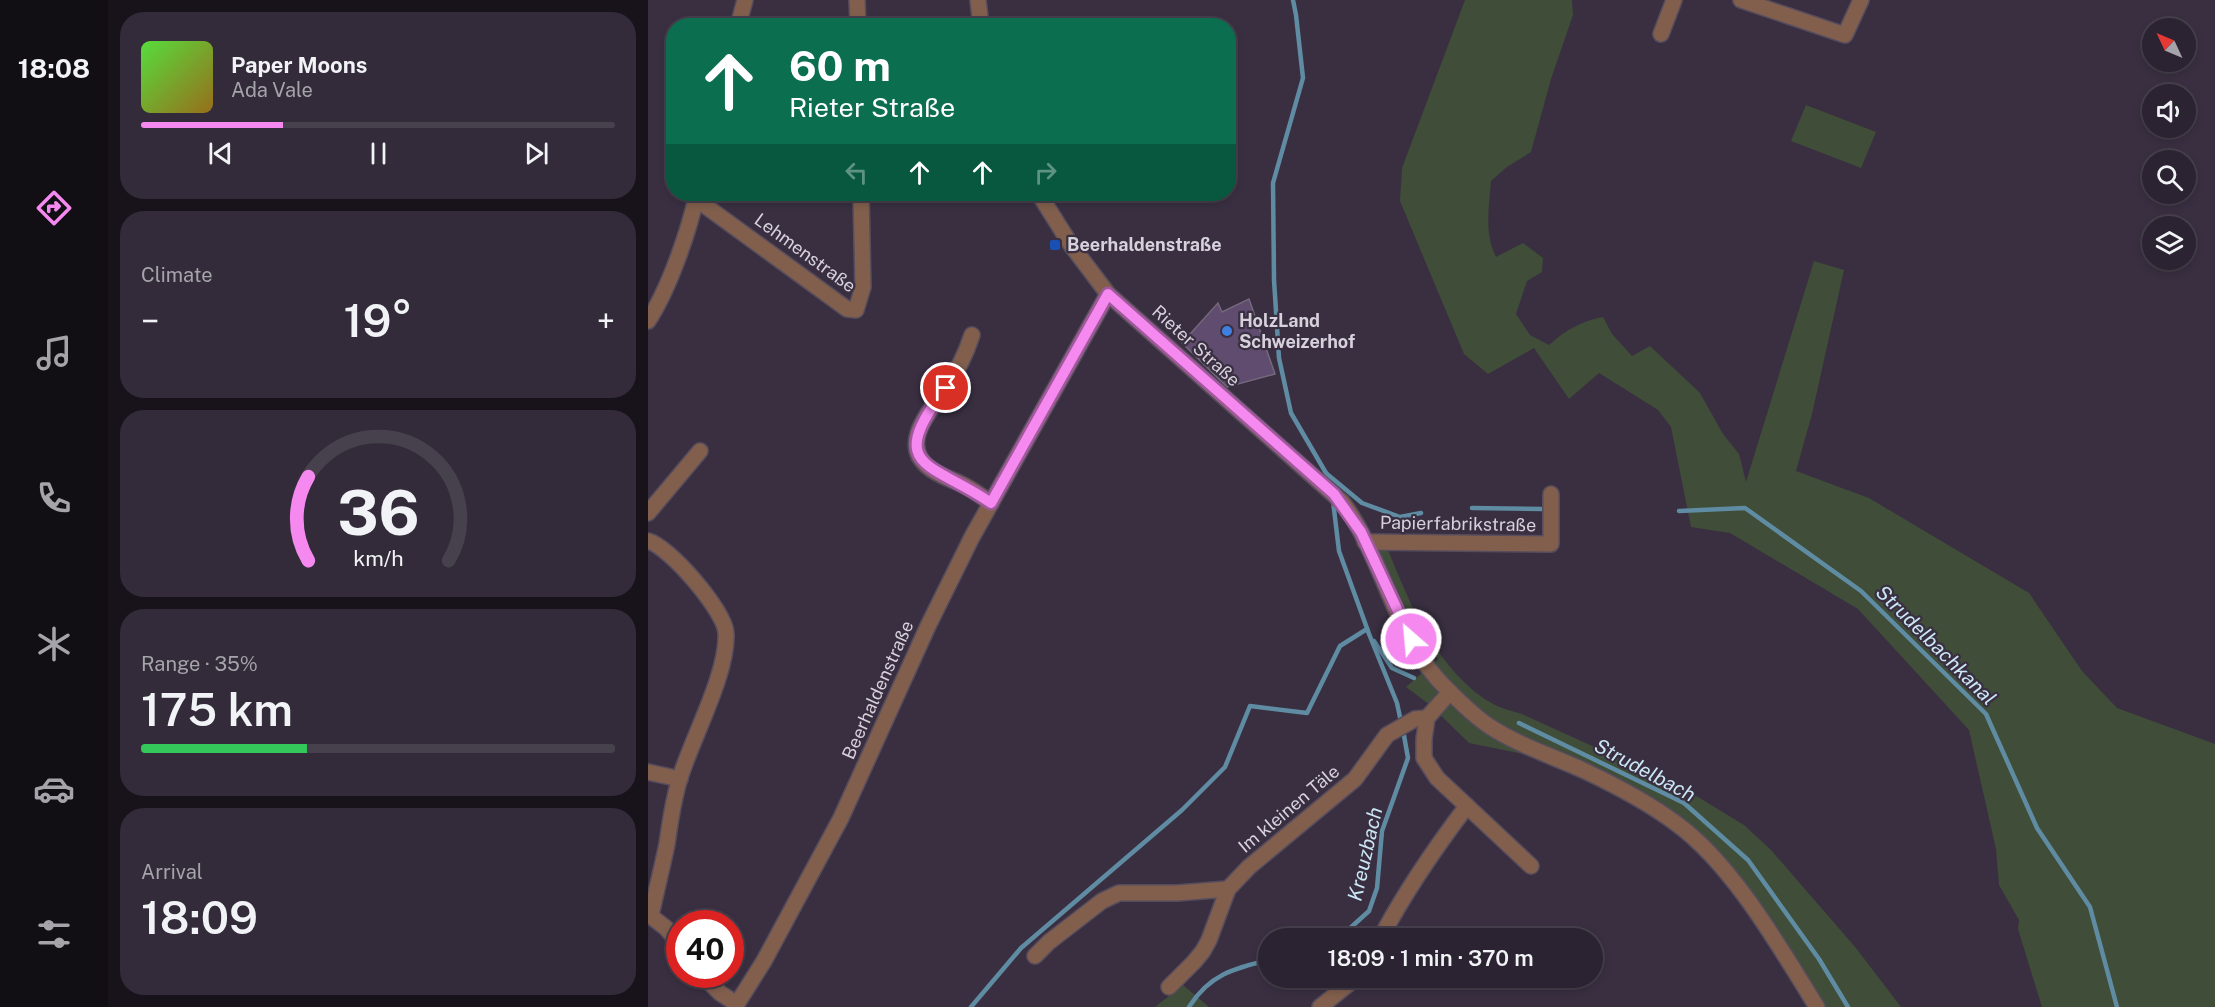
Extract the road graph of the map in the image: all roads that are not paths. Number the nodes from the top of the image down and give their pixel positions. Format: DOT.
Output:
graph roads {
  1 [pos="745,0"];
  2 [pos="857,0"];
  3 [pos="978,0"];
  4 [pos="1674,0"];
  5 [pos="1741,0"];
  6 [pos="1861,0"];
  7 [pos="740,18"];
  8 [pos="858,18"];
  9 [pos="980,18"];
  10 [pos="1661,34"];
  11 [pos="695,201"];
  12 [pos="704,201"];
  13 [pos="861,201"];
  14 [pos="1043,201"];
  15 [pos="1108,294"];
  16 [pos="648,321"];
  17 [pos="972,335"];
  18 [pos="700,451"];
  19 [pos="991,503"];
  20 [pos="1552,505"];
  21 [pos="648,513"];
  22 [pos="648,541"];
  23 [pos="1365,542"];
  24 [pos="1450,692"];
  25 [pos="1421,718"];
  26 [pos="648,772"];
  27 [pos="680,779"];
  28 [pos="1467,806"];
  29 [pos="1531,866"];
  30 [pos="1228,889"];
  31 [pos="650,915"];
  32 [pos="1386,928"];
  33 [pos="666,930"];
  34 [pos="1035,956"];
  35 [pos="1169,987"];
  36 [pos="715,988"];
  37 [pos="1344,988"];
  38 [pos="736,1006"];
  39 [pos="1320,1007"];
  40 [pos="1817,1007"];
  1 -- 7 [label="street"];
  2 -- 8 [label="street"];
  3 -- 9 [label="street"];
  4 -- 10 [label="street"];
  5 -- 6 [label="street"];
  11 -- 16 [label="street"];
  12 -- 13 [label="street, Lehmenstraße"];
  14 -- 15 [label="street, Rieter Straße"];
  15 -- 19 [label="street, Beerhaldenstraße"];
  15 -- 23 [label="street, Rieter Straße"];
  17 -- 19 [label="street"];
  18 -- 21 [label="street"];
  19 -- 38 [label="street, Beerhaldenstraße"];
  20 -- 23 [label="street, Papierfabrikstraße"];
  22 -- 27 [label="street"];
  23 -- 24 [label="street, Rieter Straße"];
  24 -- 25 [label="street, Im kleinen Täle"];
  24 -- 40 [label="street, Rieter Straße"];
  25 -- 28 [label="street"];
  25 -- 30 [label="street, Im kleinen Täle"];
  26 -- 27 [label="street"];
  27 -- 31 [label="street"];
  28 -- 29 [label="street"];
  28 -- 32 [label="street"];
  30 -- 34 [label="street"];
  30 -- 35 [label="street, Im kleinen Täle"];
  31 -- 33 [label="street"];
  36 -- 38 [label="street"];
  37 -- 39 [label="street"];
}
